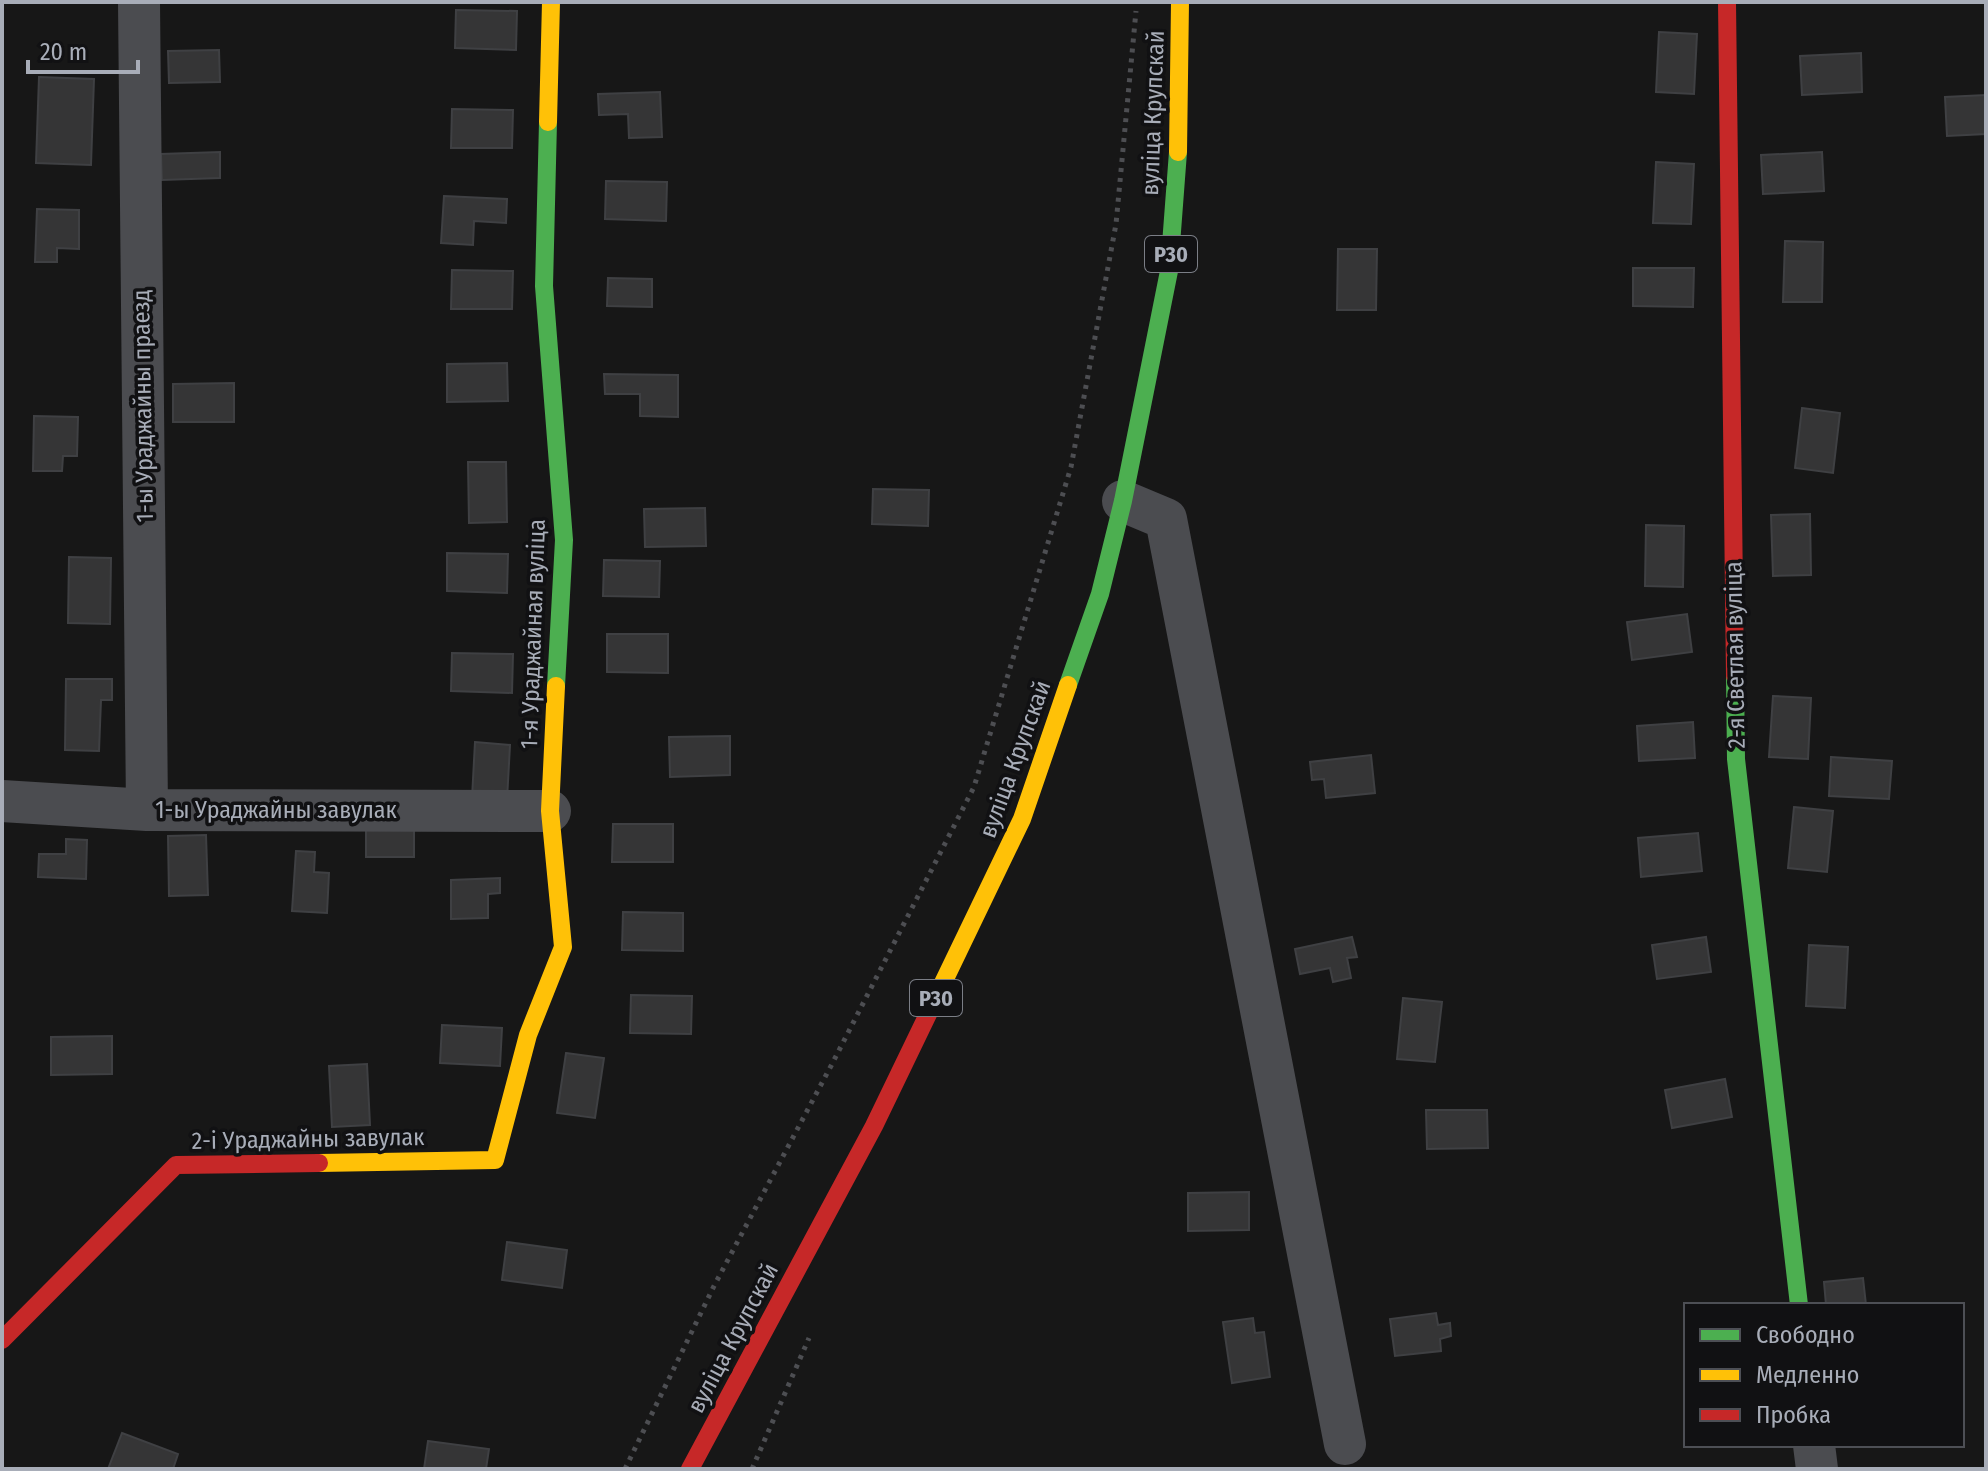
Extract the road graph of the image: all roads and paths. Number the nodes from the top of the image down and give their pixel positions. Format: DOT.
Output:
graph roads {
  1 [pos="139,2"];
  2 [pos="551,2"];
  3 [pos="1137,2"];
  4 [pos="1180,2"];
  5 [pos="1727,2"];
  6 [pos="1123,501"];
  7 [pos="2,801"];
  8 [pos="147,810"];
  9 [pos="550,811"];
  10 [pos="495,1160"];
  11 [pos="1799,1303"];
  12 [pos="2,1340"];
  13 [pos="1345,1444"];
  14 [pos="1814,1447"];
  15 [pos="627,1466"];
  16 [pos="690,1469"];
  17 [pos="1817,1469"];
  1 -- 8 [label="street, 1-ы Ураджайны праезд"];
  2 -- 9 [label="street, 1-я Ураджайная вуліца"];
  3 -- 15 [label="path"];
  4 -- 6 [label="street, вуліца Крупскай / Р30"];
  5 -- 11 [label="street, 2-я Светлая вуліца"];
  6 -- 13 [label="street"];
  6 -- 16 [label="street, вуліца Крупскай / Р30"];
  7 -- 8 [label="street, 1-ы Ураджайны завулак"];
  8 -- 9 [label="street, 1-ы Ураджайны завулак"];
  9 -- 10 [label="street, 1-я Ураджайная вуліца"];
  10 -- 12 [label="street, 2-і Ураджайны завулак"];
  14 -- 17 [label="street"];
}
